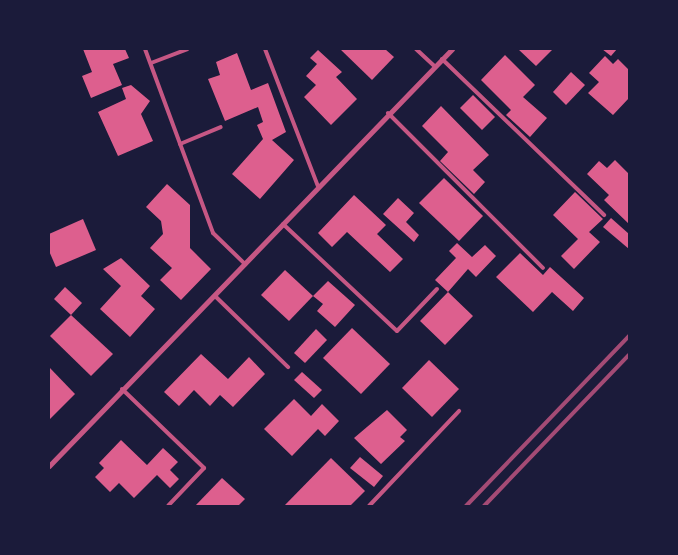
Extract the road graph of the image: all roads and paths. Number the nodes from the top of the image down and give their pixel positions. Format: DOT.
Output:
graph roads {
  1 [pos="145,49"];
  2 [pos="187,49"];
  3 [pos="265,49"];
  4 [pos="416,49"];
  5 [pos="452,49"];
  6 [pos="442,59"];
  7 [pos="151,63"];
  8 [pos="434,66"];
  9 [pos="388,113"];
  10 [pos="221,127"];
  11 [pos="180,144"];
  12 [pos="318,186"];
  13 [pos="604,215"];
  14 [pos="283,224"];
  15 [pos="245,264"];
  16 [pos="543,268"];
  17 [pos="437,289"];
  18 [pos="215,296"];
  19 [pos="288,367"];
  20 [pos="122,389"];
  21 [pos="460,411"];
  22 [pos="49,466"];
  23 [pos="168,506"];
  24 [pos="369,506"];
  1 -- 7 [label="lane"];
  2 -- 7 [label="lane"];
  3 -- 12 [label="lane"];
  4 -- 8 [label="lane"];
  5 -- 6 [label="street"];
  6 -- 8 [label="street"];
  6 -- 13 [label="lane"];
  7 -- 11 [label="lane"];
  8 -- 9 [label="street"];
  9 -- 12 [label="street"];
  9 -- 16 [label="lane"];
  10 -- 11 [label="lane"];
  11 -- 15 [label="lane"];
  12 -- 14 [label="street"];
  14 -- 15 [label="street"];
  14 -- 17 [label="lane"];
  15 -- 18 [label="street"];
  18 -- 19 [label="lane"];
  18 -- 20 [label="street"];
  20 -- 22 [label="street"];
  20 -- 23 [label="lane"];
  21 -- 24 [label="lane"];
}
